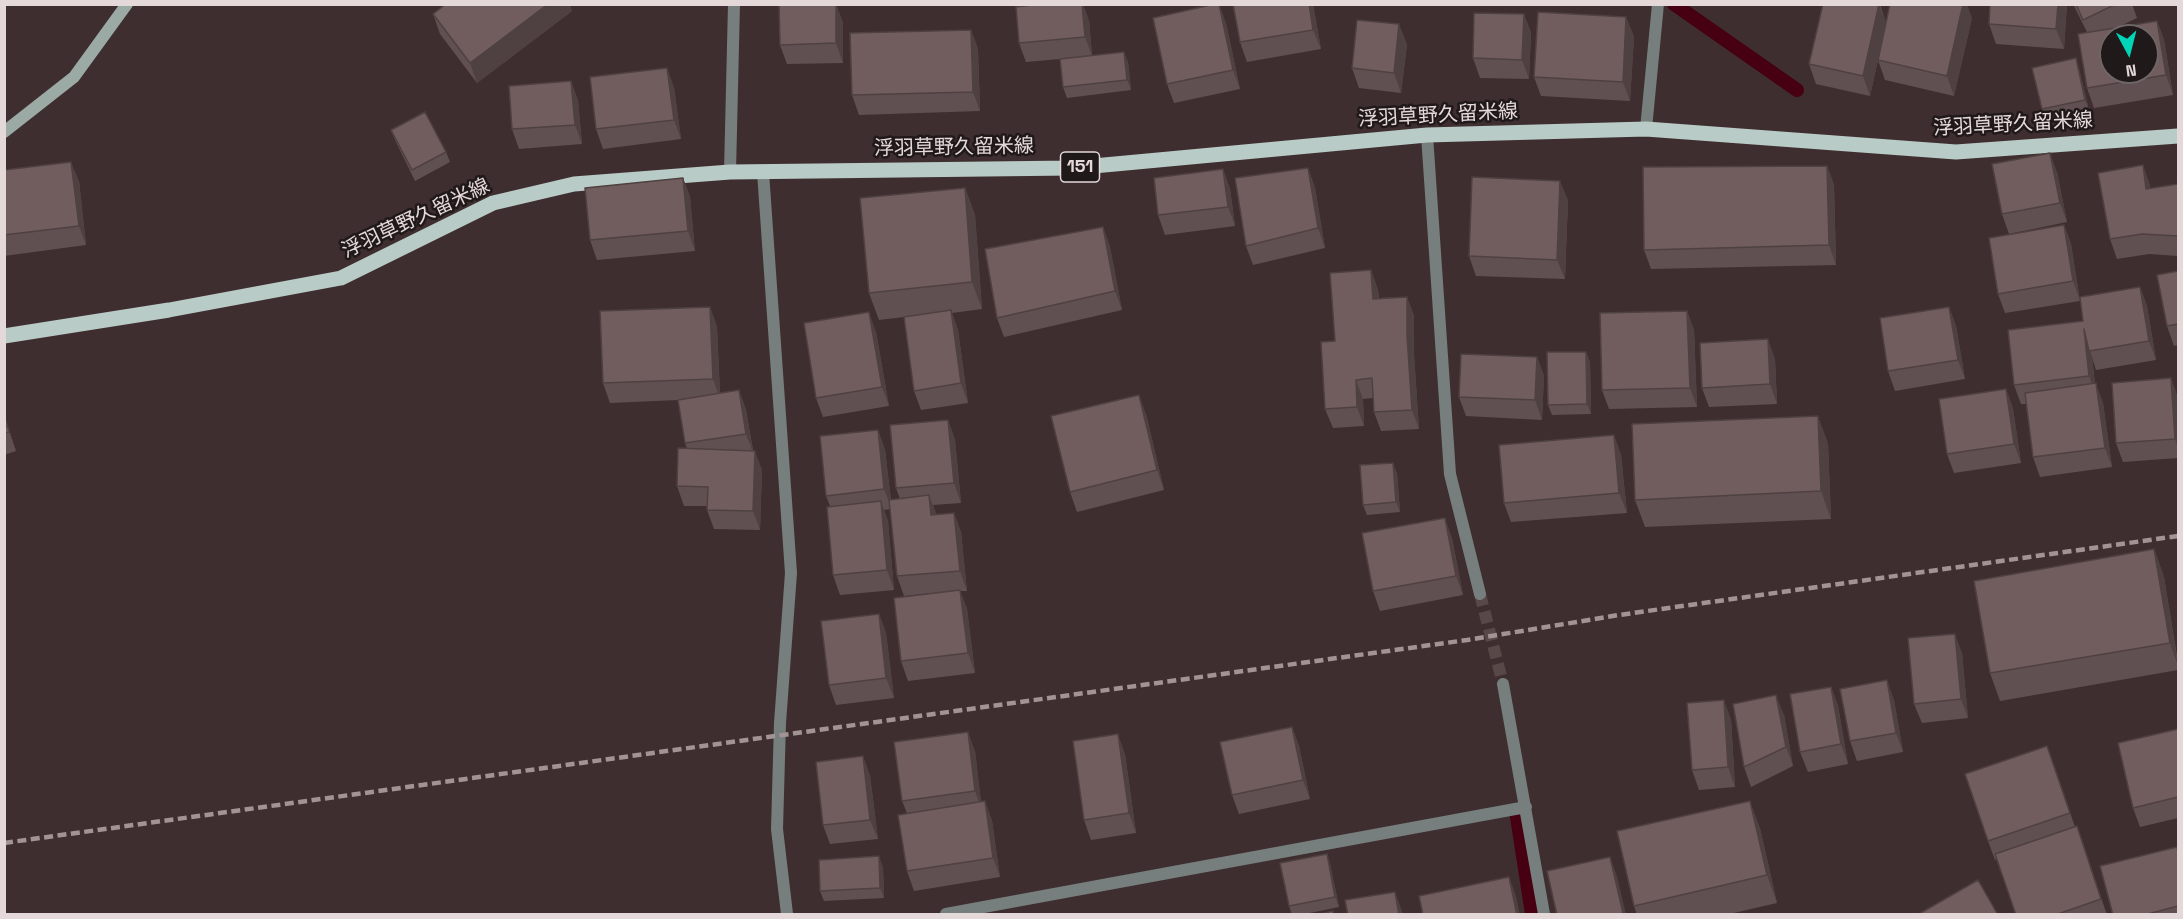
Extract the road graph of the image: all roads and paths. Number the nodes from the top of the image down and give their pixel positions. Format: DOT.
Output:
graph roads {
  1 [pos="127,4"];
  2 [pos="734,4"];
  3 [pos="1658,4"];
  4 [pos="1646,129"];
  5 [pos="4,132"];
  6 [pos="1427,135"];
  7 [pos="2178,136"];
  8 [pos="730,172"];
  9 [pos="763,172"];
  10 [pos="4,336"];
  11 [pos="1480,594"];
  12 [pos="1503,684"];
  13 [pos="1526,807"];
  14 [pos="787,915"];
  15 [pos="946,915"];
  16 [pos="1544,915"];
  1 -- 5 [label="street"];
  2 -- 8 [label="street"];
  3 -- 4 [label="street"];
  4 -- 6 [label="main road, 浮羽草野久留米線 / 151"];
  4 -- 7 [label="main road, 浮羽草野久留米線 / 151"];
  6 -- 9 [label="main road, 浮羽草野久留米線 / 151"];
  6 -- 11 [label="street"];
  8 -- 9 [label="main road, 浮羽草野久留米線 / 151"];
  8 -- 10 [label="main road, 浮羽草野久留米線 / 151"];
  9 -- 14 [label="street"];
  12 -- 13 [label="street"];
  13 -- 15 [label="street"];
  13 -- 16 [label="street"];
}
